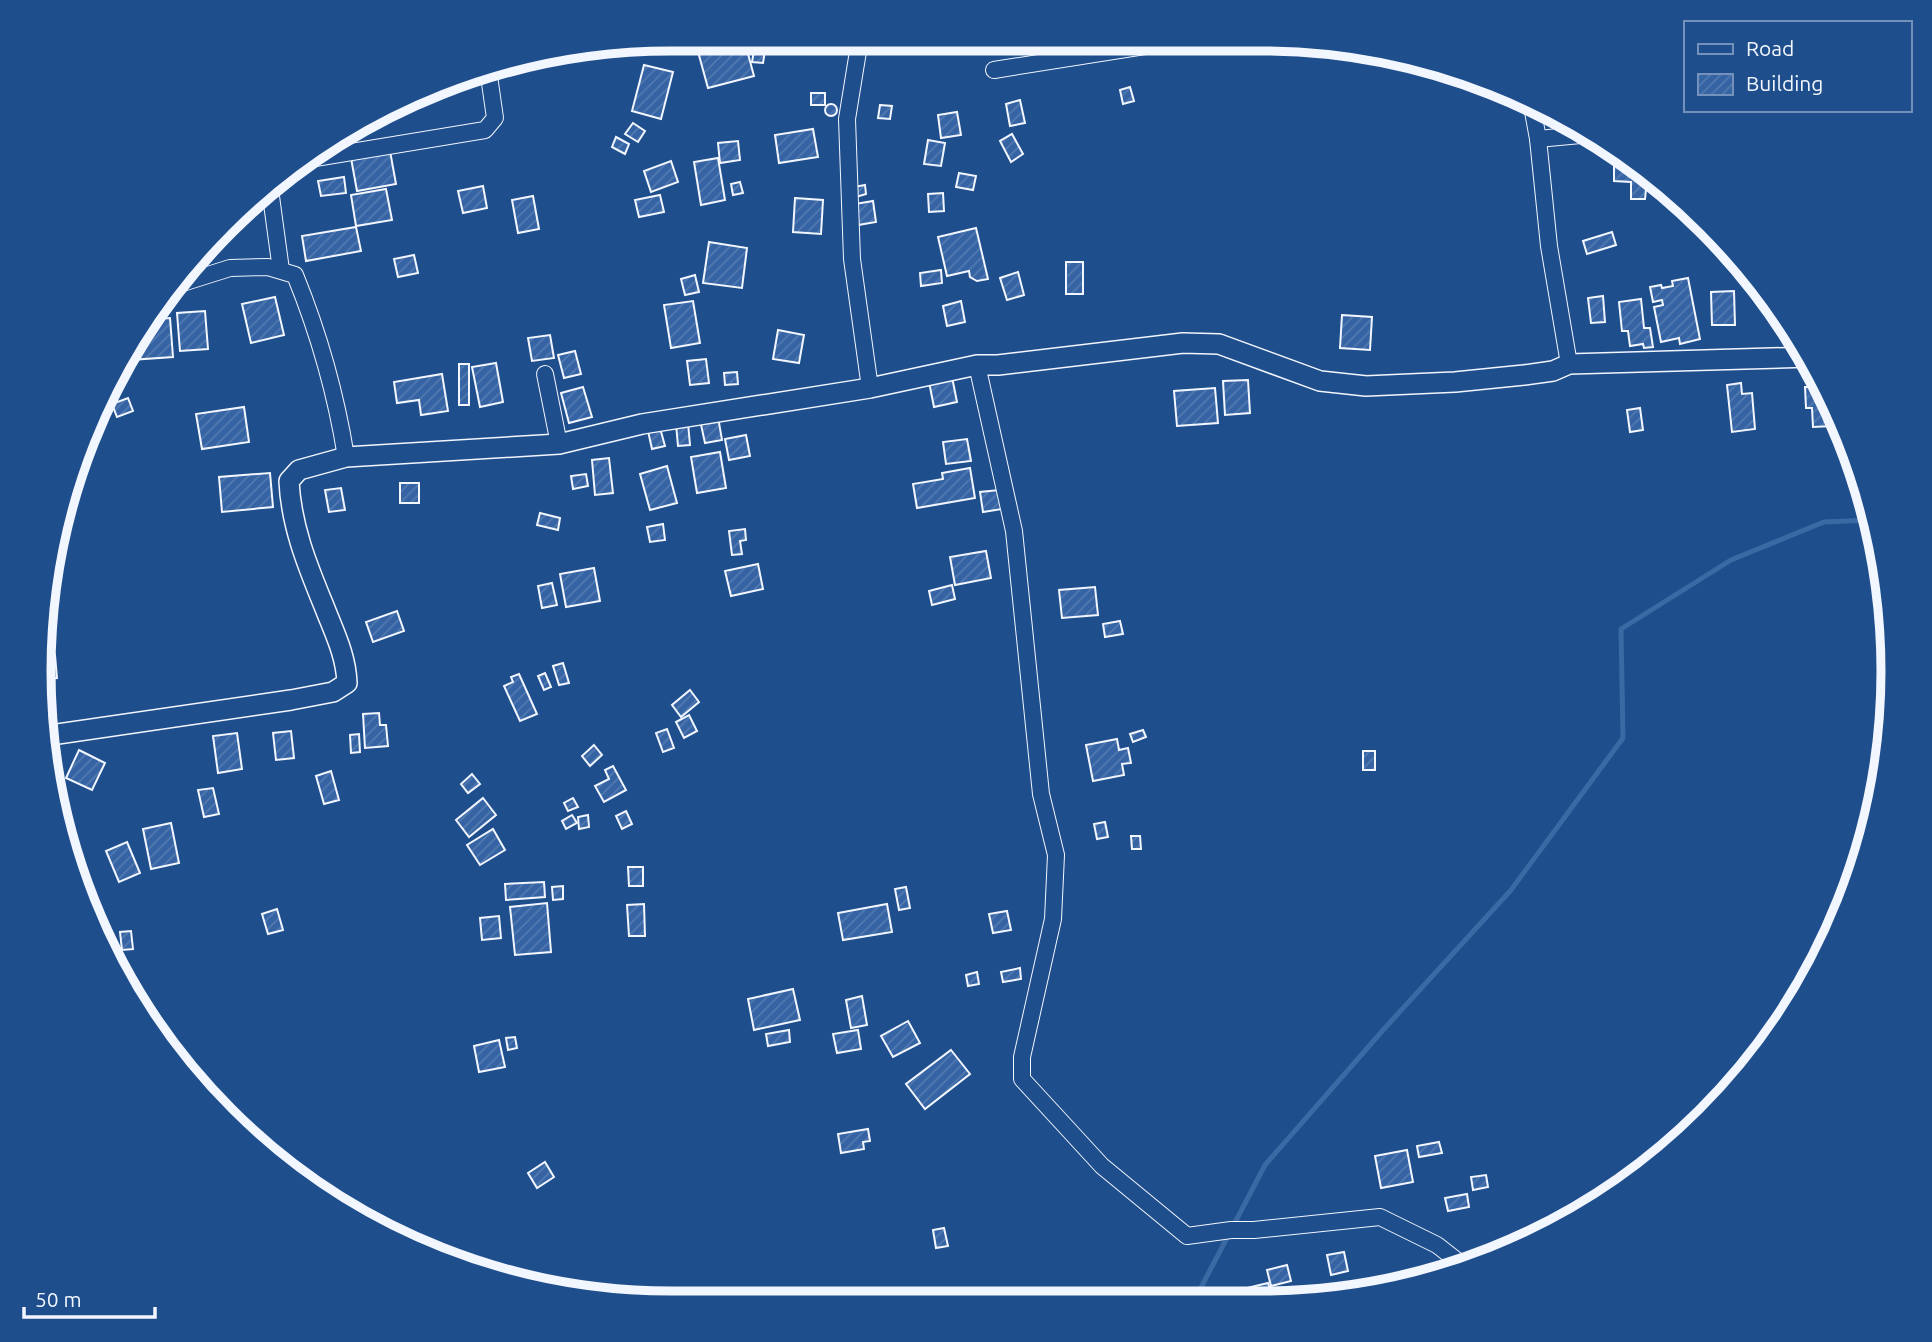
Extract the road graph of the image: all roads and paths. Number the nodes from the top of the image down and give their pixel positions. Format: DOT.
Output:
graph roads {
  1 [pos="858,51"];
  2 [pos="1110,51"];
  3 [pos="994,70"];
  4 [pos="489,79"];
  5 [pos="1534,114"];
  6 [pos="1574,136"];
  7 [pos="1538,139"];
  8 [pos="324,157"];
  9 [pos="271,197"];
  10 [pos="281,270"];
  11 [pos="189,281"];
  12 [pos="1795,356"];
  13 [pos="1569,364"];
  14 [pos="977,365"];
  15 [pos="545,374"];
  16 [pos="870,388"];
  17 [pos="559,444"];
  18 [pos="346,457"];
  19 [pos="54,735"];
  20 [pos="1455,1259"];
  1 -- 16 [label="street"];
  2 -- 3 [label="street"];
  4 -- 8 [label="street"];
  5 -- 7 [label="street"];
  6 -- 7 [label="street"];
  7 -- 13 [label="street"];
  9 -- 10 [label="street"];
  10 -- 11 [label="street"];
  10 -- 18 [label="street"];
  12 -- 13 [label="street"];
  13 -- 14 [label="street"];
  14 -- 16 [label="street"];
  14 -- 20 [label="street"];
  15 -- 17 [label="street"];
  16 -- 17 [label="street"];
  17 -- 18 [label="street"];
  18 -- 19 [label="street"];
}
